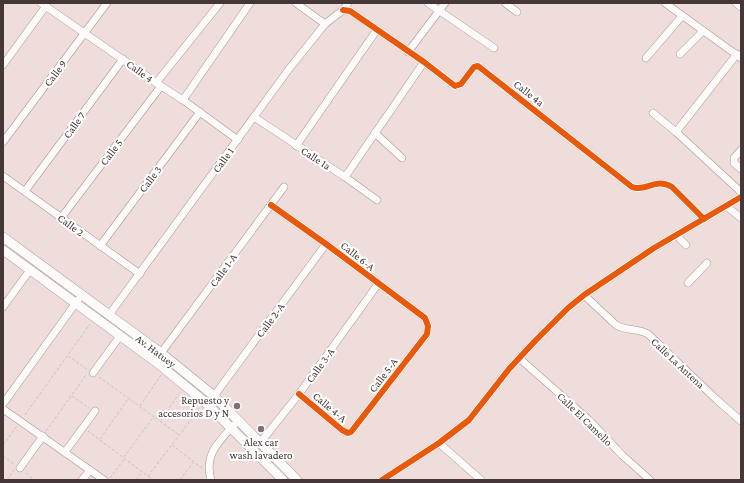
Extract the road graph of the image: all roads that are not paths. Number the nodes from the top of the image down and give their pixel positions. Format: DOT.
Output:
graph roads {
  1 [pos="107,3"];
  2 [pos="220,3"];
  3 [pos="250,3"];
  4 [pos="296,3"];
  5 [pos="348,3"];
  6 [pos="428,3"];
  7 [pos="445,3"];
  8 [pos="505,3"];
  9 [pos="665,3"];
  10 [pos="736,3"];
  11 [pos="44,5"];
  12 [pos="741,7"];
  13 [pos="343,10"];
  14 [pos="440,11"];
  15 [pos="518,12"];
  16 [pos="682,16"];
  17 [pos="326,24"];
  18 [pos="376,30"];
  19 [pos="703,31"];
  20 [pos="86,33"];
  21 [pos="494,48"];
  22 [pos="408,52"];
  23 [pos="680,54"];
  24 [pos="739,56"];
  25 [pos="646,58"];
  26 [pos="123,59"];
  27 [pos="424,62"];
  28 [pos="3,65"];
  29 [pos="159,85"];
  30 [pos="183,100"];
  31 [pos="200,112"];
  32 [pos="653,113"];
  33 [pos="254,117"];
  34 [pos="676,132"];
  35 [pos="375,133"];
  36 [pos="238,140"];
  37 [pos="3,142"];
  38 [pos="296,146"];
  39 [pos="741,150"];
  40 [pos="402,158"];
  41 [pos="741,169"];
  42 [pos="3,176"];
  43 [pos="345,177"];
  44 [pos="284,187"];
  45 [pos="25,191"];
  46 [pos="741,192"];
  47 [pos="741,197"];
  48 [pos="377,200"];
  49 [pos="271,205"];
  50 [pos="726,206"];
  51 [pos="61,218"];
  52 [pos="741,218"];
  53 [pos="704,219"];
  54 [pos="676,235"];
  55 [pos="3,237"];
  56 [pos="326,244"];
  57 [pos="686,245"];
  58 [pos="100,246"];
  59 [pos="3,250"];
  60 [pos="707,263"];
  61 [pos="30,270"];
  62 [pos="140,274"];
  63 [pos="688,283"];
  64 [pos="378,284"];
  65 [pos="584,294"];
  66 [pos="82,296"];
  67 [pos="75,304"];
  68 [pos="3,307"];
  69 [pos="109,316"];
  70 [pos="428,326"];
  71 [pos="120,336"];
  72 [pos="161,354"];
  73 [pos="519,358"];
  74 [pos="93,373"];
  75 [pos="299,394"];
  76 [pos="214,396"];
  77 [pos="3,404"];
  78 [pos="3,408"];
  79 [pos="95,412"];
  80 [pos="741,421"];
  81 [pos="235,424"];
  82 [pos="348,433"];
  83 [pos="43,436"];
  84 [pos="260,443"];
  85 [pos="439,443"];
  86 [pos="65,452"];
  87 [pos="20,468"];
  88 [pos="90,470"];
  89 [pos="210,477"];
  90 [pos="82,480"];
  91 [pos="104,480"];
  92 [pos="283,480"];
  93 [pos="297,480"];
  94 [pos="382,480"];
  95 [pos="481,480"];
  96 [pos="650,480"];
  1 -- 20 [label="street, Calle 9"];
  2 -- 29 [label="street, Calle 5"];
  3 -- 30 [label="street"];
  4 -- 17 [label="street"];
  5 -- 13 [label="street, Calle 1"];
  6 -- 14 [label="street"];
  7 -- 14 [label="street"];
  8 -- 15 [label="street"];
  9 -- 16 [label="street"];
  10 -- 12 [label="street"];
  11 -- 20 [label="street, Calle 4"];
  11 -- 28 [label="street"];
  13 -- 17 [label="street, Calle 1"];
  13 -- 18 [label="street, Calle 4a"];
  14 -- 21 [label="street"];
  14 -- 22 [label="street"];
  16 -- 19 [label="street"];
  16 -- 25 [label="street"];
  17 -- 33 [label="street, Calle 1"];
  18 -- 22 [label="street, Calle 4a"];
  18 -- 38 [label="street"];
  19 -- 23 [label="street"];
  19 -- 24 [label="street"];
  20 -- 26 [label="street, Calle 4"];
  20 -- 37 [label="street, Calle 9"];
  22 -- 27 [label="street, Calle 4a"];
  24 -- 34 [label="street"];
  26 -- 29 [label="street, Calle 4"];
  26 -- 45 [label="street, Calle 7"];
  27 -- 35 [label="street"];
  27 -- 53 [label="street, Calle 4a"];
  29 -- 30 [label="street, Calle 4"];
  29 -- 51 [label="street, Calle 5"];
  30 -- 31 [label="street, Calle 4"];
  31 -- 36 [label="street, Calle 4"];
  31 -- 58 [label="street, Calle 3"];
  32 -- 34 [label="street"];
  33 -- 36 [label="street, Calle 1"];
  33 -- 38 [label="street, Calle 1a"];
  34 -- 46 [label="street"];
  35 -- 40 [label="street"];
  35 -- 43 [label="street"];
  36 -- 62 [label="street, Calle 1"];
  38 -- 43 [label="street, Calle 1a"];
  39 -- 41 [label="street"];
  42 -- 45 [label="street, Calle 2"];
  43 -- 48 [label="street, Calle 1a"];
  44 -- 49 [label="street, Calle 1-A"];
  45 -- 51 [label="street, Calle 2"];
  47 -- 50 [label="street"];
  49 -- 56 [label="street, Calle 6-A"];
  49 -- 72 [label="street, Calle 1-A"];
  50 -- 52 [label="street"];
  50 -- 53 [label="street"];
  51 -- 58 [label="street, Calle 2"];
  53 -- 54 [label="street"];
  54 -- 57 [label="street"];
  54 -- 65 [label="street"];
  55 -- 66 [label="main road, Av. Hatuey"];
  56 -- 64 [label="street, Calle 6-A"];
  56 -- 76 [label="street, Calle 2-A"];
  58 -- 62 [label="street, Calle 2"];
  59 -- 61 [label="main road, Av. Hatuey"];
  60 -- 63 [label="street"];
  61 -- 67 [label="main road, Av. Hatuey"];
  61 -- 68 [label="street"];
  62 -- 69 [label="street, Calle 1"];
  64 -- 70 [label="street, Calle 6-A"];
  64 -- 75 [label="street, Calle 3-A"];
  65 -- 73 [label="street"];
  65 -- 80 [label="street, Calle La Antena"];
  66 -- 67 [label="street"];
  66 -- 69 [label="main road, Av. Hatuey"];
  67 -- 71 [label="main road, Av. Hatuey"];
  67 -- 77 [label="street"];
  69 -- 72 [label="main road, Av. Hatuey"];
  70 -- 82 [label="street, Calle 5-A"];
  71 -- 74 [label="street"];
  71 -- 81 [label="main road, Av. Hatuey"];
  72 -- 76 [label="main road, Av. Hatuey"];
  73 -- 85 [label="street"];
  73 -- 96 [label="street, Calle El Camello"];
  75 -- 82 [label="street, Calle 4-A"];
  75 -- 84 [label="street, Calle 3-A"];
  76 -- 81 [label="main road, Av. Hatuey"];
  78 -- 83 [label="street"];
  79 -- 86 [label="street"];
  81 -- 84 [label="main road, Av. Hatuey"];
  81 -- 89 [label="street"];
  81 -- 92 [label="main road, Av. Hatuey"];
  83 -- 86 [label="street"];
  83 -- 87 [label="street"];
  84 -- 93 [label="main road, Av. Hatuey"];
  85 -- 94 [label="street"];
  85 -- 95 [label="street"];
  86 -- 88 [label="street"];
  88 -- 90 [label="street"];
  88 -- 91 [label="street"];
}
